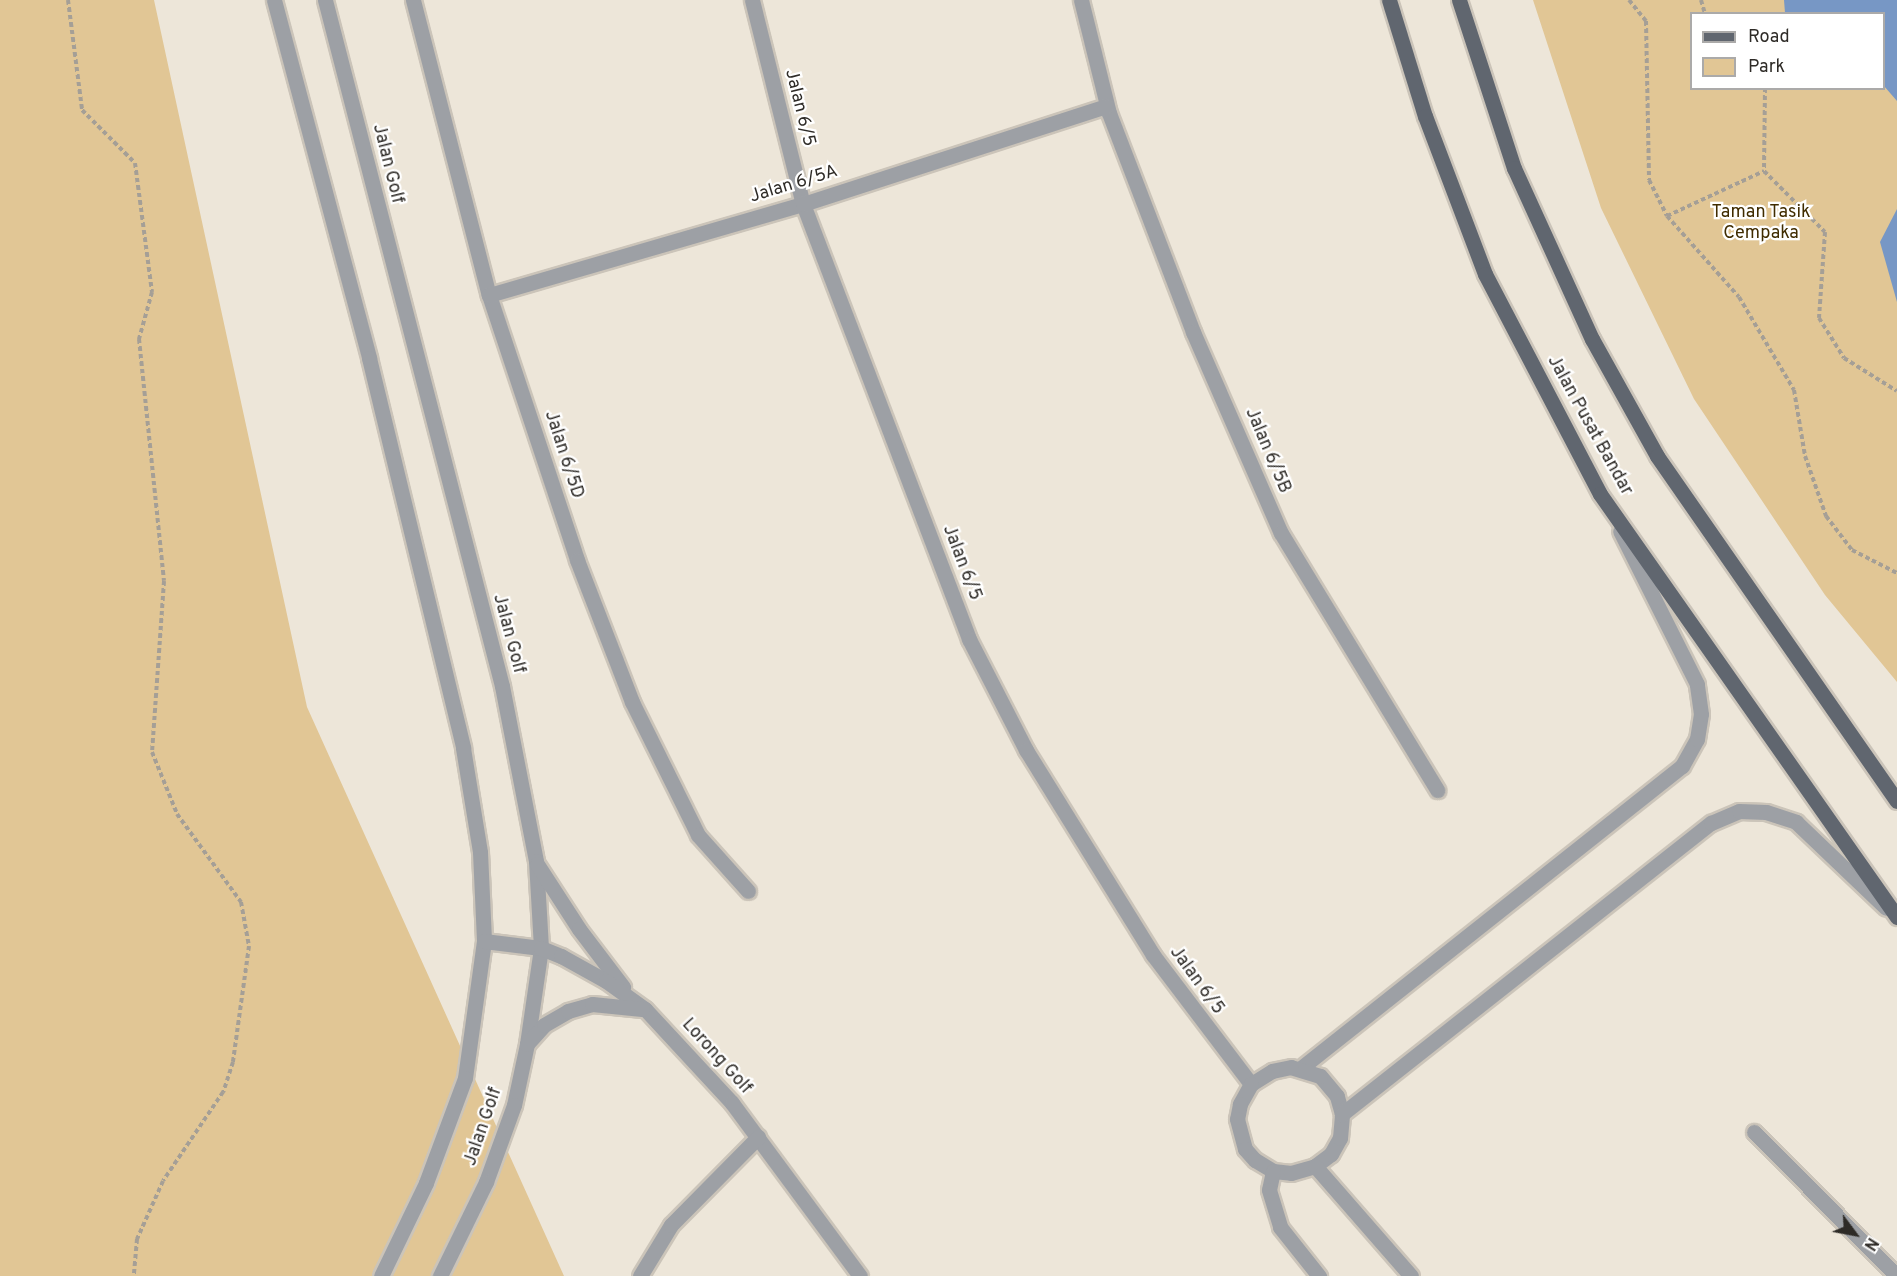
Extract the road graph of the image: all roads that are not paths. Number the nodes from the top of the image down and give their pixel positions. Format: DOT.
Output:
graph roads {
  1 [pos="274,0"];
  2 [pos="325,0"];
  3 [pos="413,0"];
  4 [pos="752,0"];
  5 [pos="1081,0"];
  6 [pos="1389,0"];
  7 [pos="1458,0"];
  8 [pos="1107,106"];
  9 [pos="803,204"];
  10 [pos="489,295"];
  11 [pos="1600,494"];
  12 [pos="1437,790"];
  13 [pos="1897,801"];
  14 [pos="536,861"];
  15 [pos="748,891"];
  16 [pos="1897,918"];
  17 [pos="484,941"];
  18 [pos="541,948"];
  19 [pos="630,996"];
  20 [pos="645,1010"];
  21 [pos="528,1044"];
  22 [pos="1301,1068"];
  23 [pos="1251,1084"];
  24 [pos="1342,1114"];
  25 [pos="1754,1132"];
  26 [pos="758,1137"];
  27 [pos="1315,1167"];
  28 [pos="1273,1171"];
  29 [pos="381,1276"];
  30 [pos="440,1276"];
  31 [pos="640,1276"];
  32 [pos="860,1276"];
  33 [pos="1319,1276"];
  34 [pos="1411,1276"];
  35 [pos="1897,1276"];
  1 -- 17 [label="street, Jalan Golf"];
  2 -- 14 [label="street, Jalan Golf"];
  3 -- 10 [label="street, Jalan 6/5D"];
  4 -- 9 [label="street, Jalan 6/5"];
  5 -- 8 [label="street, Jalan 6/5B"];
  6 -- 11 [label="main road, Jalan Pusat Bandar"];
  7 -- 13 [label="main road"];
  8 -- 9 [label="street, Jalan 6/5A"];
  8 -- 12 [label="street, Jalan 6/5B"];
  9 -- 10 [label="street, Jalan 6/5A"];
  9 -- 23 [label="street, Jalan 6/5"];
  10 -- 15 [label="street, Jalan 6/5D"];
  11 -- 16 [label="main road, Jalan Pusat Bandar"];
  11 -- 22 [label="street"];
  14 -- 18 [label="street, Jalan Golf"];
  14 -- 19 [label="street"];
  16 -- 24 [label="street"];
  17 -- 18 [label="street, Lorong Golf"];
  17 -- 29 [label="street, Jalan Golf"];
  18 -- 19 [label="street, Lorong Golf"];
  18 -- 21 [label="street, Jalan Golf"];
  19 -- 20 [label="street, Lorong Golf"];
  20 -- 21 [label="street"];
  20 -- 26 [label="street, Lorong Golf"];
  21 -- 30 [label="street, Jalan Golf"];
  22 -- 23 [label="street"];
  22 -- 24 [label="street"];
  23 -- 28 [label="street"];
  24 -- 27 [label="street"];
  25 -- 35 [label="street"];
  26 -- 31 [label="street"];
  26 -- 32 [label="street, Lorong Golf"];
  27 -- 28 [label="street"];
  27 -- 34 [label="street"];
  28 -- 33 [label="street"];
}
